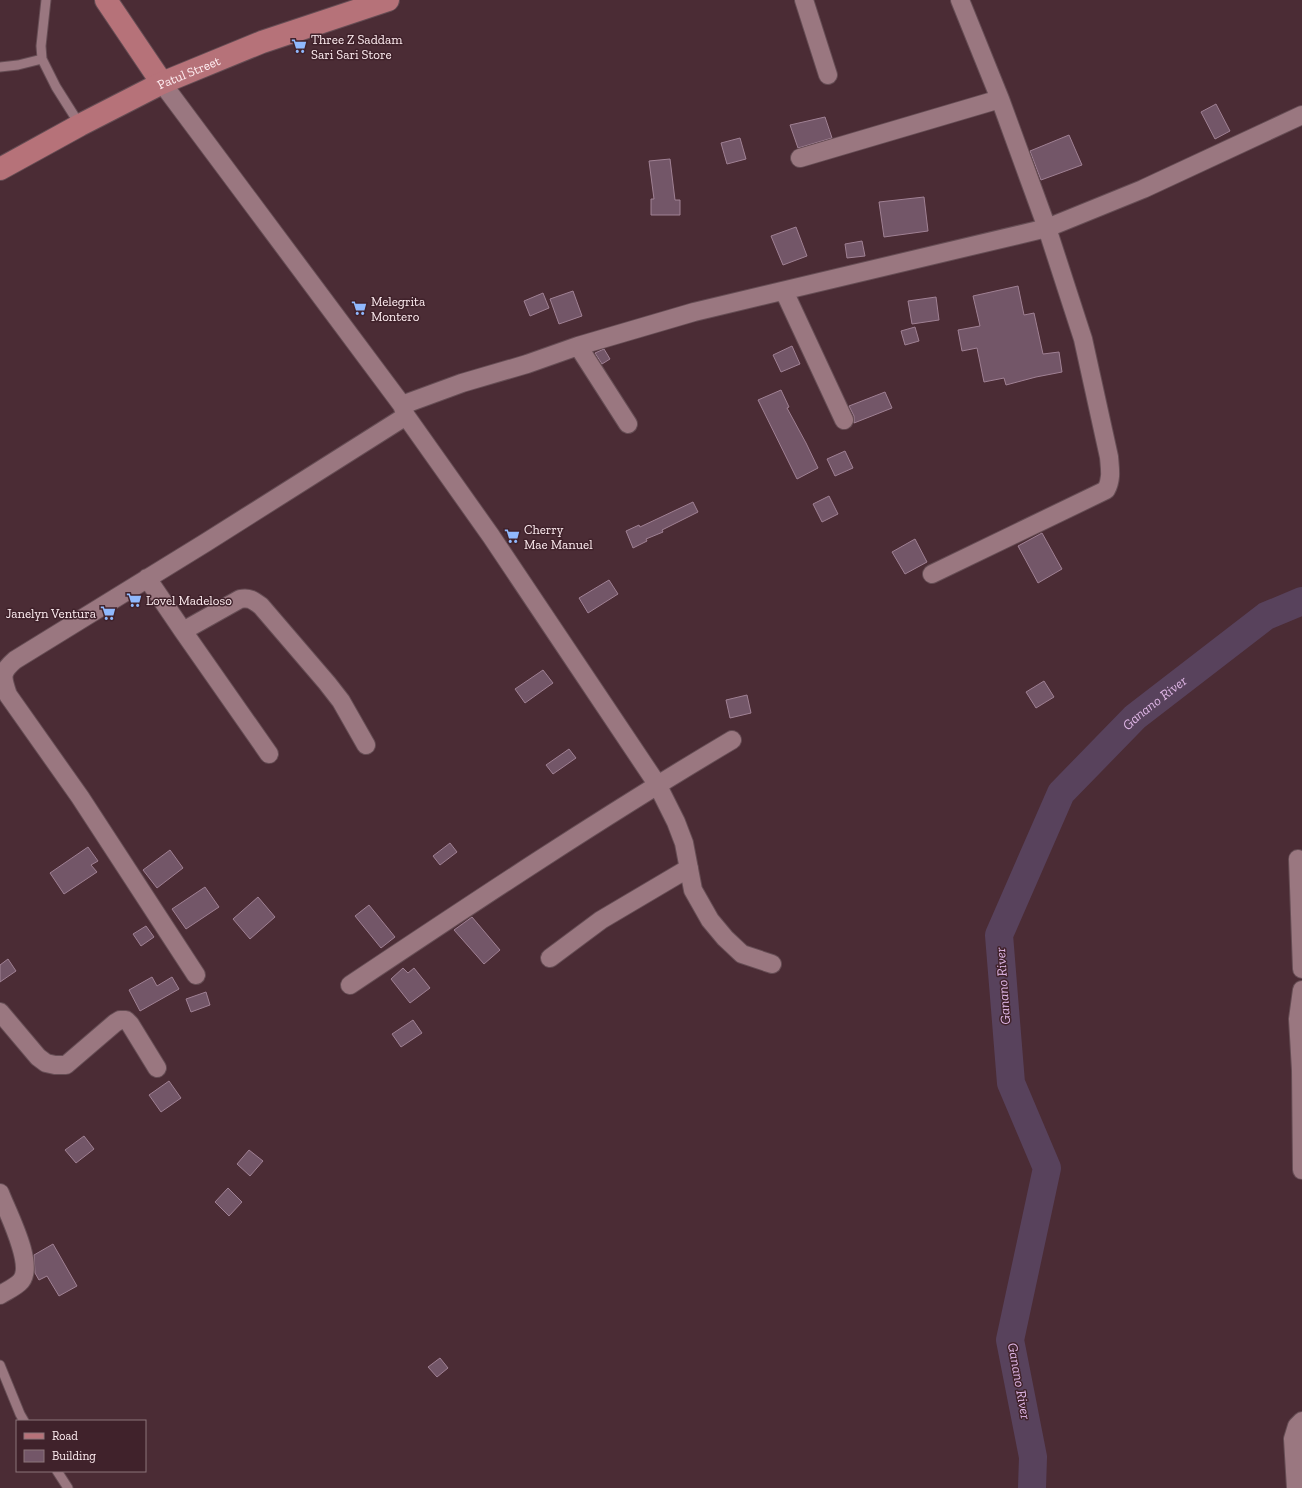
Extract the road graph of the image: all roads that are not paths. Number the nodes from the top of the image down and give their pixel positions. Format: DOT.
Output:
graph roads {
  1 [pos="46,0"];
  2 [pos="106,0"];
  3 [pos="388,0"];
  4 [pos="804,0"];
  5 [pos="960,0"];
  6 [pos="42,59"];
  7 [pos="0,67"];
  8 [pos="828,75"];
  9 [pos="162,83"];
  10 [pos="1000,99"];
  11 [pos="1302,115"];
  12 [pos="80,125"];
  13 [pos="800,158"];
  14 [pos="0,169"];
  15 [pos="1047,228"];
  16 [pos="784,291"];
  17 [pos="578,346"];
  18 [pos="404,411"];
  19 [pos="844,420"];
  20 [pos="628,424"];
  21 [pos="932,574"];
  22 [pos="147,578"];
  23 [pos="183,631"];
  24 [pos="732,740"];
  25 [pos="366,745"];
  26 [pos="269,754"];
  27 [pos="657,784"];
  28 [pos="1298,859"];
  29 [pos="689,868"];
  30 [pos="550,958"];
  31 [pos="772,964"];
  32 [pos="1302,969"];
  33 [pos="196,974"];
  34 [pos="350,984"];
  35 [pos="1302,990"];
  36 [pos="0,1012"];
  37 [pos="157,1068"];
  38 [pos="1301,1070"];
  39 [pos="1302,1148"];
  40 [pos="1302,1170"];
  41 [pos="0,1193"];
  42 [pos="0,1295"];
  43 [pos="0,1365"];
  44 [pos="23,1420"];
  45 [pos="1302,1421"];
  46 [pos="58,1472"];
  47 [pos="68,1488"];
  48 [pos="1296,1488"];
  1 -- 6 [label="lane"];
  2 -- 9 [label="main road"];
  3 -- 9 [label="main road, Patul Street"];
  4 -- 8 [label="street"];
  5 -- 10 [label="street"];
  6 -- 7 [label="lane"];
  6 -- 12 [label="lane"];
  9 -- 12 [label="main road, Patul Street"];
  9 -- 18 [label="street"];
  10 -- 13 [label="street"];
  10 -- 15 [label="street"];
  11 -- 15 [label="street"];
  12 -- 14 [label="main road, Patul Street"];
  15 -- 16 [label="street"];
  15 -- 21 [label="street"];
  16 -- 17 [label="street"];
  16 -- 19 [label="street"];
  17 -- 18 [label="street"];
  17 -- 20 [label="street"];
  18 -- 22 [label="street"];
  18 -- 27 [label="street"];
  22 -- 23 [label="street"];
  22 -- 33 [label="street"];
  23 -- 25 [label="street"];
  23 -- 26 [label="street"];
  24 -- 27 [label="street"];
  27 -- 29 [label="street"];
  27 -- 34 [label="street"];
  28 -- 32 [label="street"];
  29 -- 30 [label="street"];
  29 -- 31 [label="street"];
  35 -- 38 [label="street"];
  36 -- 37 [label="street"];
  38 -- 39 [label="street"];
  39 -- 40 [label="street"];
  41 -- 42 [label="street"];
  43 -- 44 [label="lane"];
  45 -- 48 [label="street"];
  46 -- 47 [label="lane"];
}
